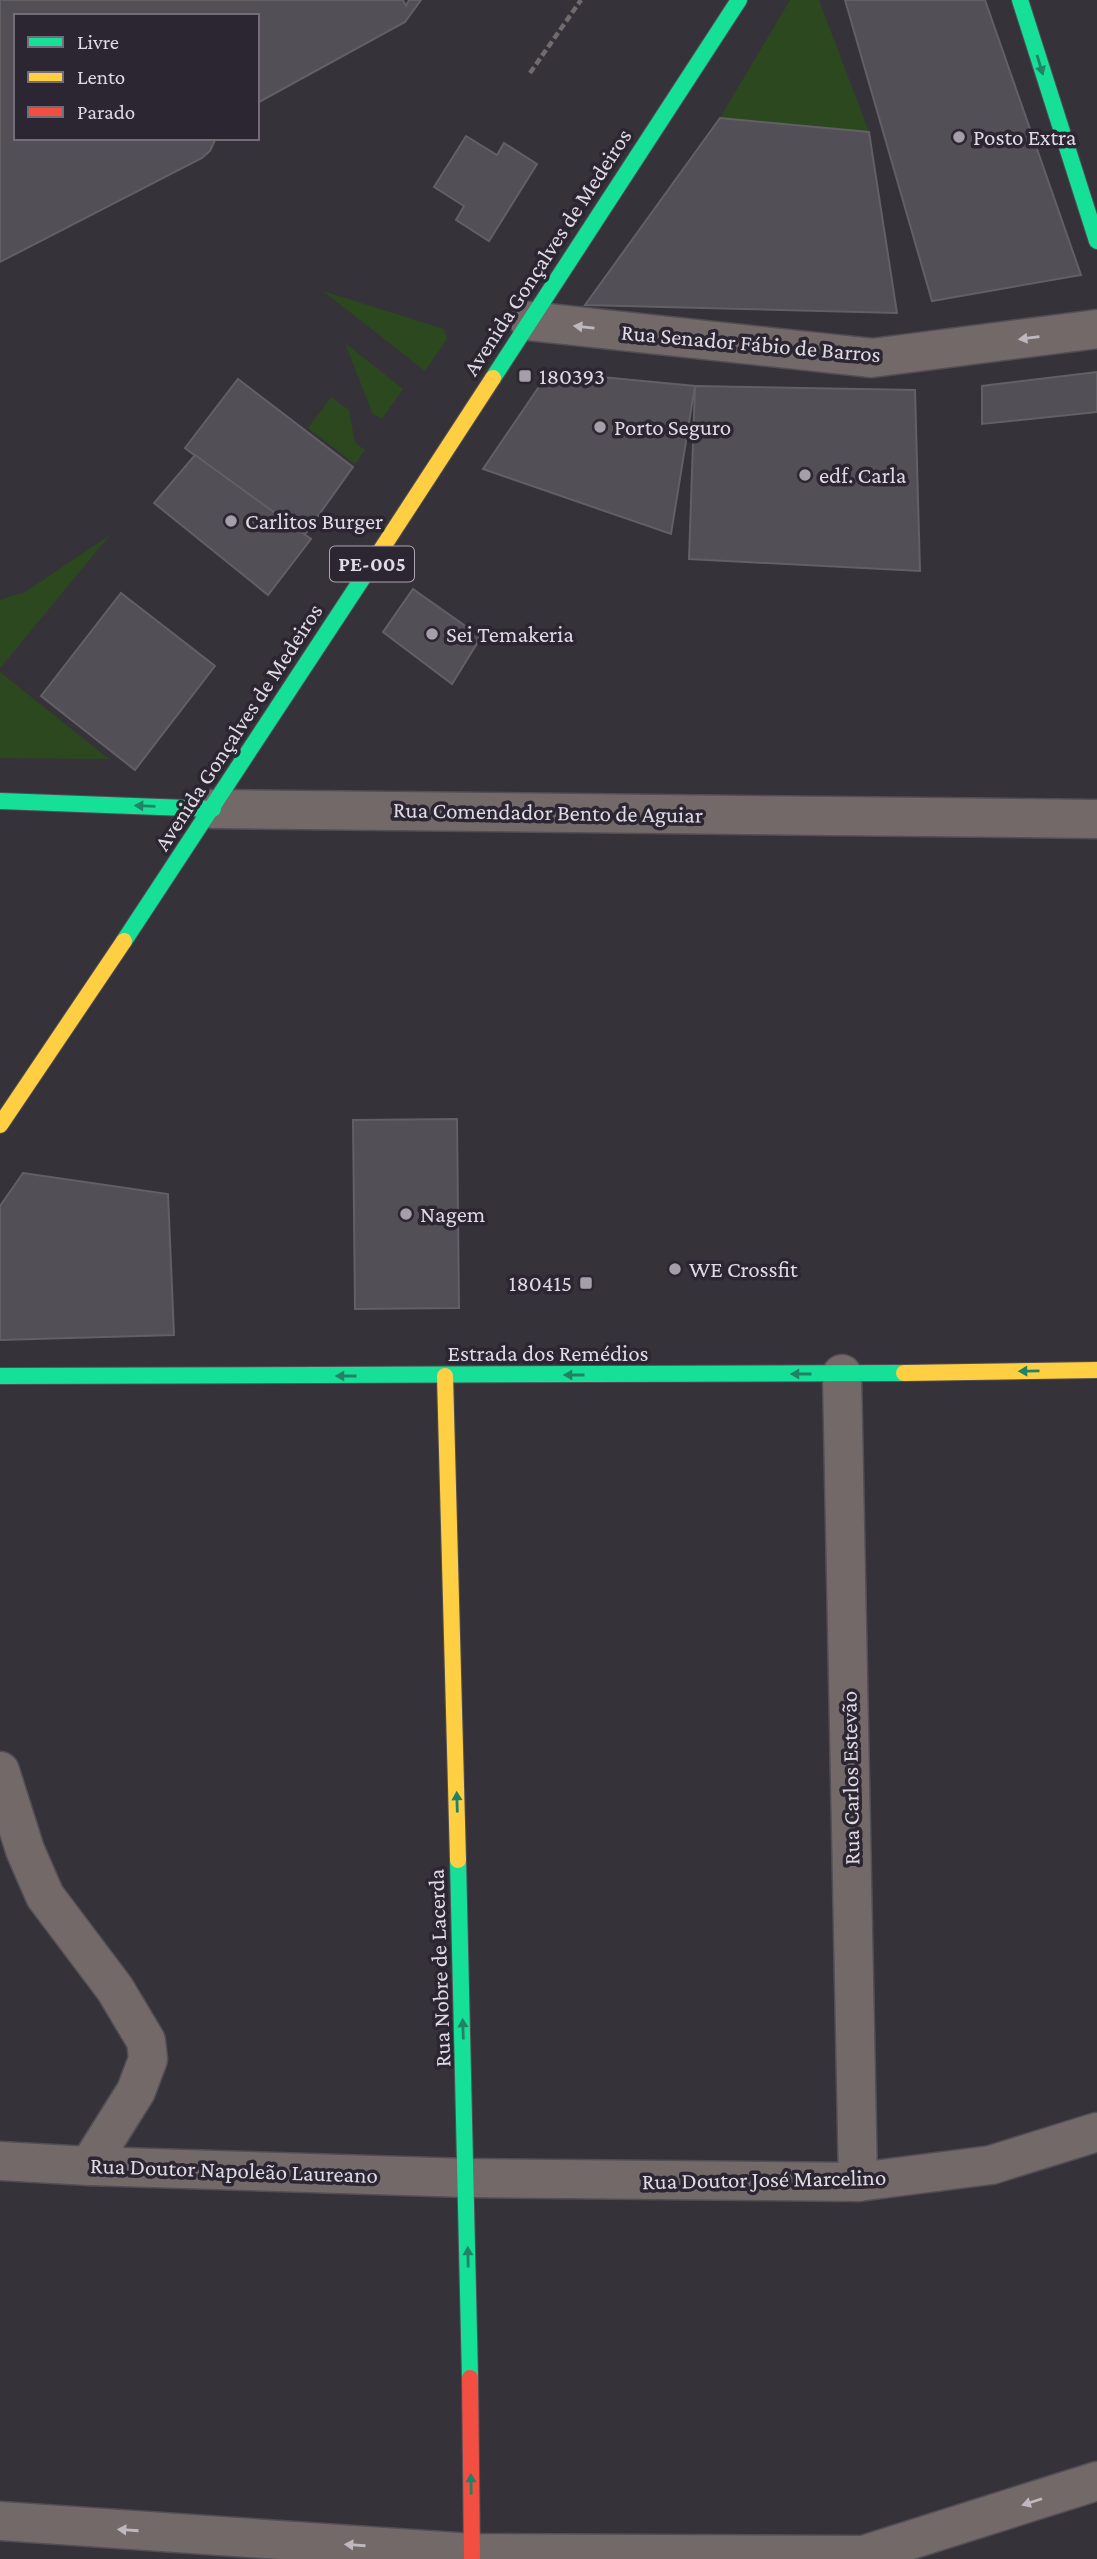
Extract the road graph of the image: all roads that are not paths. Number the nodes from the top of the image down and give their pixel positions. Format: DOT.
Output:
graph roads {
  1 [pos="739,0"];
  2 [pos="1020,0"];
  3 [pos="1097,242"];
  4 [pos="530,321"];
  5 [pos="1097,329"];
  6 [pos="0,801"];
  7 [pos="213,808"];
  8 [pos="1097,819"];
  9 [pos="0,1125"];
  10 [pos="1097,1370"];
  11 [pos="842,1374"];
  12 [pos="0,1376"];
  13 [pos="445,1376"];
  14 [pos="0,1772"];
  15 [pos="1097,2132"];
  16 [pos="0,2161"];
  17 [pos="89,2166"];
  18 [pos="467,2178"];
  19 [pos="858,2182"];
  20 [pos="1097,2482"];
  21 [pos="0,2521"];
  22 [pos="472,2556"];
  1 -- 4 [label="main road, Avenida Gonçalves de Medeiros / PE-005"];
  2 -- 3 [label="main road, one-way"];
  5 -- 4 [label="street, Rua Senador Fábio de Barros, one-way"];
  4 -- 7 [label="main road, Avenida Gonçalves de Medeiros / PE-005"];
  7 -- 6 [label="main road, Rua Comendador Bento de Aguiar, one-way"];
  7 -- 8 [label="street, Rua Comendador Bento de Aguiar"];
  7 -- 9 [label="main road, Avenida Gonçalves de Medeiros / PE-005"];
  10 -- 11 [label="main road, Estrada dos Remédios, one-way"];
  11 -- 13 [label="main road, Estrada dos Remédios, one-way"];
  11 -- 19 [label="street, Rua Carlos Estevão"];
  13 -- 12 [label="main road, Estrada dos Remédios, one-way"];
  18 -- 13 [label="main road, Rua Nobre de Lacerda, one-way"];
  14 -- 17 [label="street"];
  15 -- 19 [label="street, Rua Doutor José Marcelino"];
  16 -- 17 [label="street, Rua Doutor Napoleão Laureano"];
  17 -- 18 [label="street, Rua Doutor Napoleão Laureano"];
  18 -- 19 [label="street, Rua Doutor José Marcelino"];
  22 -- 18 [label="main road, Rua Nobre de Lacerda, one-way"];
  20 -- 22 [label="street, one-way"];
  22 -- 21 [label="street, one-way"];
}
